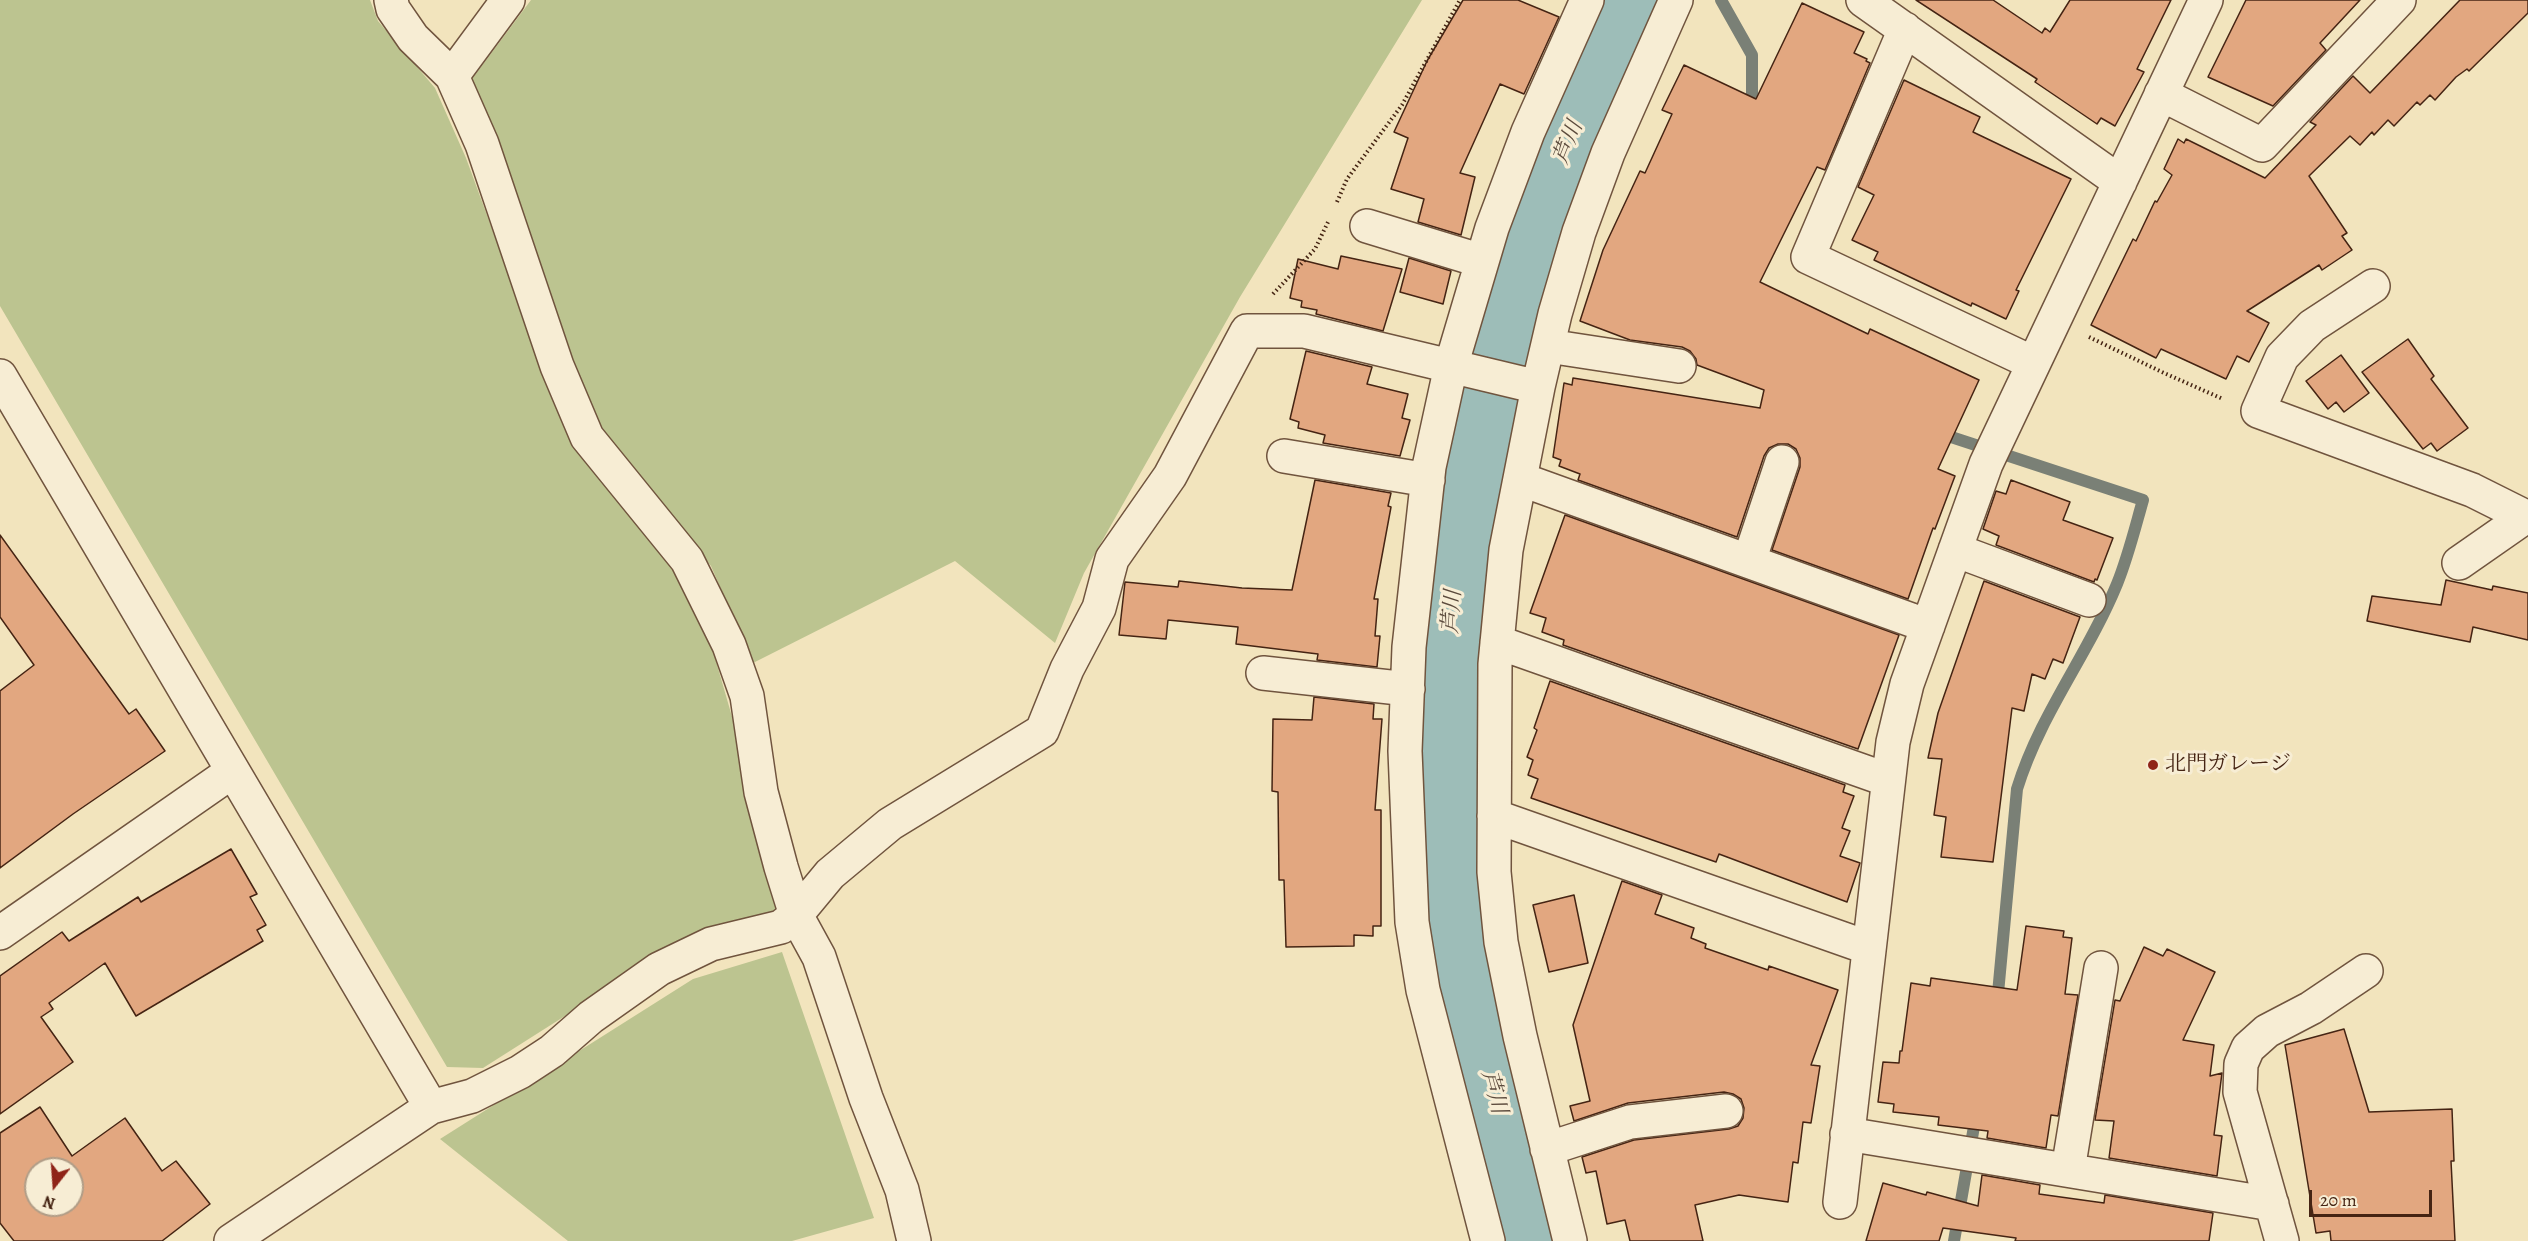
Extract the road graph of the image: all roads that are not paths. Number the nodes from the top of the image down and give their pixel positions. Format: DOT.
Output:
graph roads {
  1 [pos="391,0"];
  2 [pos="508,0"];
  3 [pos="1587,0"];
  4 [pos="1676,0"];
  5 [pos="1863,0"];
  6 [pos="2206,0"];
  7 [pos="2399,0"];
  8 [pos="1905,29"];
  9 [pos="452,76"];
  10 [pos="2161,94"];
  11 [pos="2120,182"];
  12 [pos="1367,226"];
  13 [pos="1482,261"];
  14 [pos="2373,286"];
  15 [pos="1548,346"];
  16 [pos="2033,363"];
  17 [pos="1451,366"];
  18 [pos="1679,366"];
  19 [pos="0,376"];
  20 [pos="1538,387"];
  21 [pos="10,420"];
  22 [pos="1284,456"];
  23 [pos="1782,462"];
  24 [pos="1520,479"];
  25 [pos="1428,480"];
  26 [pos="2527,517"];
  27 [pos="1955,550"];
  28 [pos="1749,561"];
  29 [pos="2459,563"];
  30 [pos="2089,600"];
  31 [pos="1928,626"];
  32 [pos="1497,642"];
  33 [pos="1263,674"];
  34 [pos="1408,689"];
  35 [pos="233,771"];
  36 [pos="1888,780"];
  37 [pos="1494,816"];
  38 [pos="796,915"];
  39 [pos="0,933"];
  40 [pos="1869,948"];
  41 [pos="2101,968"];
  42 [pos="2366,971"];
  43 [pos="431,1107"];
  44 [pos="1726,1111"];
  45 [pos="1847,1134"];
  46 [pos="1547,1149"];
  47 [pos="2068,1170"];
  48 [pos="1840,1202"];
  49 [pos="2272,1204"];
  50 [pos="231,1241"];
  51 [pos="914,1241"];
  52 [pos="1488,1241"];
  53 [pos="1570,1241"];
  54 [pos="2282,1241"];
  1 -- 9 [label="street"];
  2 -- 9 [label="street"];
  3 -- 13 [label="street"];
  4 -- 15 [label="street"];
  5 -- 8 [label="street"];
  6 -- 10 [label="street"];
  7 -- 10 [label="street"];
  8 -- 11 [label="street"];
  8 -- 16 [label="street"];
  9 -- 38 [label="street"];
  10 -- 11 [label="street"];
  11 -- 16 [label="street"];
  12 -- 13 [label="street"];
  13 -- 17 [label="street"];
  14 -- 26 [label="street"];
  15 -- 18 [label="street"];
  15 -- 20 [label="street"];
  16 -- 27 [label="street"];
  17 -- 20 [label="street"];
  17 -- 25 [label="street"];
  17 -- 38 [label="street"];
  19 -- 21 [label="street"];
  20 -- 24 [label="street"];
  21 -- 35 [label="street"];
  22 -- 25 [label="street"];
  23 -- 28 [label="street"];
  24 -- 28 [label="street"];
  24 -- 32 [label="street"];
  25 -- 34 [label="street"];
  26 -- 29 [label="street"];
  27 -- 30 [label="street"];
  27 -- 31 [label="street"];
  28 -- 31 [label="street"];
  31 -- 36 [label="street"];
  32 -- 36 [label="street"];
  32 -- 37 [label="street"];
  33 -- 34 [label="street"];
  34 -- 52 [label="street"];
  35 -- 39 [label="street"];
  35 -- 43 [label="street"];
  36 -- 40 [label="street"];
  37 -- 40 [label="street"];
  37 -- 46 [label="street"];
  38 -- 43 [label="street"];
  38 -- 51 [label="street"];
  40 -- 45 [label="street"];
  41 -- 47 [label="street"];
  42 -- 49 [label="street"];
  43 -- 50 [label="street"];
  44 -- 46 [label="street"];
  45 -- 47 [label="street"];
  45 -- 48 [label="street"];
  46 -- 53 [label="street"];
  47 -- 49 [label="street"];
  49 -- 54 [label="street"];
}
